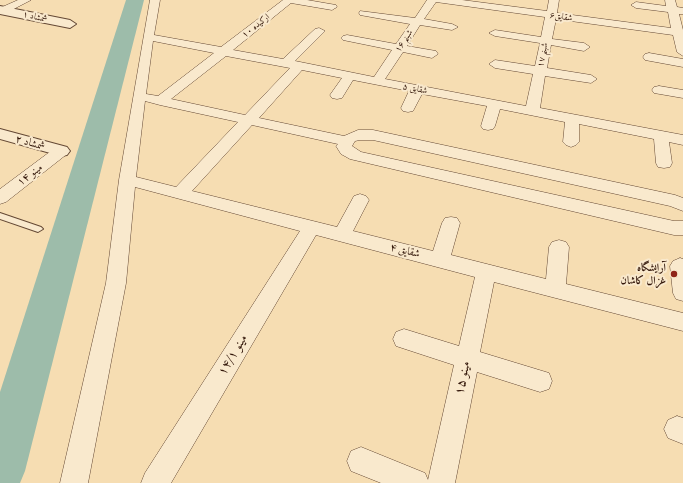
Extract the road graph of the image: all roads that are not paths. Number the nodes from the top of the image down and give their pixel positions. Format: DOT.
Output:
graph roads {
  1 [pos="26,0"];
  2 [pos="155,0"];
  3 [pos="288,0"];
  4 [pos="432,0"];
  5 [pos="440,0"];
  6 [pos="554,0"];
  7 [pos="636,5"];
  8 [pos="675,7"];
  9 [pos="332,8"];
  10 [pos="2,10"];
  11 [pos="364,13"];
  12 [pos="551,16"];
  13 [pos="417,22"];
  14 [pos="70,24"];
  15 [pos="452,27"];
  16 [pos="319,30"];
  17 [pos="495,33"];
  18 [pos="680,33"];
  19 [pos="148,38"];
  20 [pos="347,38"];
  21 [pos="546,41"];
  22 [pos="584,47"];
  23 [pos="400,48"];
  24 [pos="223,52"];
  25 [pos="683,52"];
  26 [pos="432,54"];
  27 [pos="648,57"];
  28 [pos="683,63"];
  29 [pos="495,64"];
  30 [pos="292,65"];
  31 [pos="540,71"];
  32 [pos="350,76"];
  33 [pos="591,79"];
  34 [pos="377,81"];
  35 [pos="418,89"];
  36 [pos="659,90"];
  37 [pos="683,94"];
  38 [pos="337,95"];
  39 [pos="139,96"];
  40 [pos="160,100"];
  41 [pos="495,104"];
  42 [pos="408,108"];
  43 [pos="532,111"];
  44 [pos="572,119"];
  45 [pos="247,120"];
  46 [pos="488,126"];
  47 [pos="0,134"];
  48 [pos="661,136"];
  49 [pos="683,140"];
  50 [pos="346,141"];
  51 [pos="571,142"];
  52 [pos="60,151"];
  53 [pos="664,163"];
  54 [pos="127,180"];
  55 [pos="179,194"];
  56 [pos="0,198"];
  57 [pos="360,200"];
  58 [pos="683,205"];
  59 [pos="0,216"];
  60 [pos="451,223"];
  61 [pos="311,228"];
  62 [pos="683,228"];
  63 [pos="38,229"];
  64 [pos="342,235"];
  65 [pos="559,247"];
  66 [pos="440,260"];
  67 [pos="680,266"];
  68 [pos="486,272"];
  69 [pos="555,290"];
  70 [pos="683,293"];
  71 [pos="683,322"];
  72 [pos="404,339"];
  73 [pos="468,358"];
  74 [pos="540,381"];
  75 [pos="361,461"];
  76 [pos="74,483"];
  77 [pos="155,483"];
  78 [pos="415,483"];
  79 [pos="441,483"];
  1 -- 10 [label="street"];
  2 -- 19 [label="street"];
  3 -- 9 [label="street"];
  3 -- 24 [label="street, ارکیده ۱۰"];
  4 -- 13 [label="street, شبنم ۱۶"];
  5 -- 12 [label="street, شقایق۶"];
  6 -- 12 [label="street, شبنم ۱۷"];
  7 -- 8 [label="street"];
  8 -- 18 [label="street"];
  10 -- 14 [label="street, شمشاد ۱"];
  11 -- 13 [label="street"];
  12 -- 18 [label="street, شقایق۶"];
  12 -- 21 [label="street, شبنم ۱۷"];
  13 -- 15 [label="street"];
  13 -- 23 [label="street, شبنم ۱۶"];
  16 -- 30 [label="street"];
  17 -- 21 [label="street"];
  18 -- 25 [label="street"];
  19 -- 24 [label="street, شقایق ۵"];
  19 -- 39 [label="street"];
  20 -- 23 [label="street"];
  21 -- 22 [label="street"];
  21 -- 31 [label="street, شبنم ۱۷"];
  23 -- 26 [label="street"];
  23 -- 34 [label="street, شبنم ۱۶"];
  24 -- 30 [label="street, شقایق ۵"];
  24 -- 40 [label="street, ارکیده ۱۰"];
  27 -- 28 [label="street"];
  29 -- 31 [label="street"];
  30 -- 32 [label="street, شقایق ۵"];
  30 -- 45 [label="street"];
  31 -- 33 [label="street"];
  31 -- 43 [label="street, شبنم ۱۷"];
  32 -- 34 [label="street, شقایق ۵"];
  32 -- 38 [label="street"];
  34 -- 35 [label="street, شقایق ۵"];
  35 -- 41 [label="street, شقایق ۵"];
  35 -- 42 [label="street"];
  36 -- 37 [label="street"];
  39 -- 40 [label="street"];
  39 -- 54 [label="street"];
  40 -- 45 [label="street"];
  41 -- 43 [label="street, شقایق ۵"];
  41 -- 46 [label="street"];
  43 -- 44 [label="street, شقایق ۵"];
  44 -- 48 [label="street, شقایق ۵"];
  44 -- 51 [label="street"];
  45 -- 50 [label="street"];
  45 -- 55 [label="street"];
  47 -- 52 [label="street, شمشاد ۲"];
  48 -- 49 [label="street, شقایق ۵"];
  48 -- 53 [label="street"];
  50 -- 58 [label="street"];
  50 -- 62 [label="street"];
  52 -- 56 [label="street, مینو ۱۴"];
  54 -- 55 [label="street, شقایق ۴"];
  54 -- 76 [label="street"];
  55 -- 61 [label="street, شقایق ۴"];
  57 -- 64 [label="street"];
  59 -- 63 [label="lane"];
  60 -- 66 [label="street"];
  61 -- 64 [label="street, شقایق ۴"];
  61 -- 77 [label="street, مینو ۱۴/۱"];
  64 -- 66 [label="street, شقایق ۴"];
  65 -- 69 [label="street"];
  66 -- 68 [label="street, شقایق ۴"];
  67 -- 70 [label="street"];
  68 -- 69 [label="street, شقایق ۴"];
  68 -- 73 [label="street, مینو ۱۵"];
  69 -- 71 [label="street, شقایق ۴"];
  72 -- 73 [label="street"];
  73 -- 74 [label="street"];
  73 -- 79 [label="street, مینو ۱۵"];
  75 -- 78 [label="street"];
}
